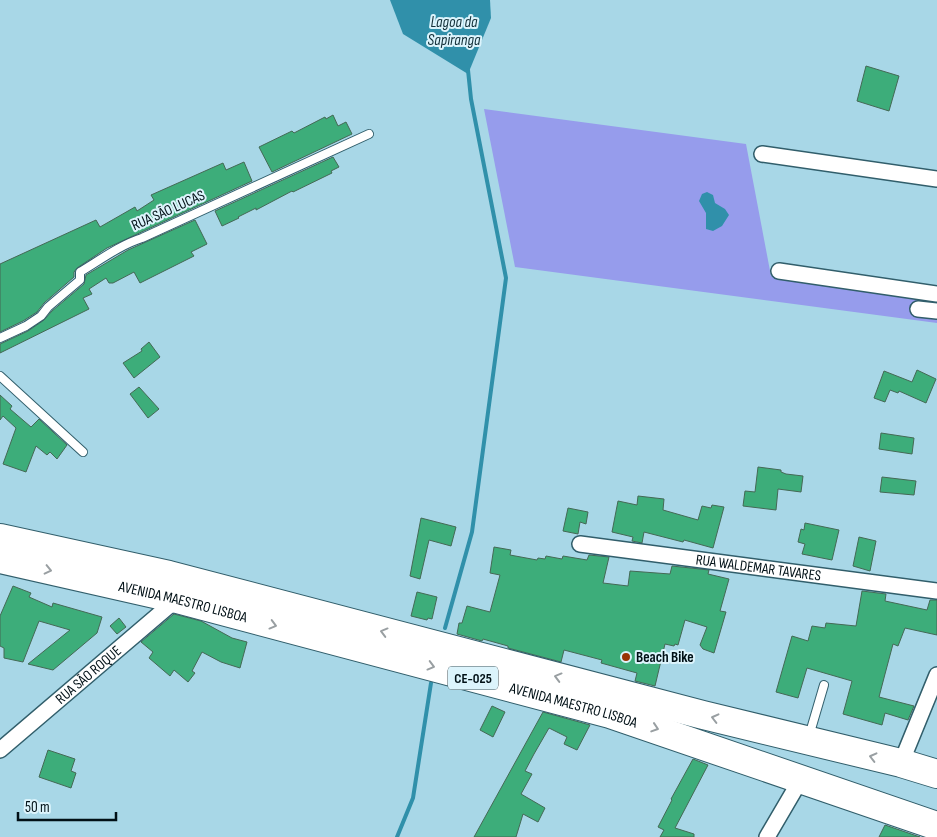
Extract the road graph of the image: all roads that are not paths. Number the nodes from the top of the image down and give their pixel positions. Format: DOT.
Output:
graph roads {
  1 [pos="369,134"];
  2 [pos="762,154"];
  3 [pos="937,179"];
  4 [pos="779,272"];
  5 [pos="937,294"];
  6 [pos="918,309"];
  7 [pos="937,311"];
  8 [pos="0,338"];
  9 [pos="0,376"];
  10 [pos="83,452"];
  11 [pos="0,538"];
  12 [pos="580,544"];
  13 [pos="0,560"];
  14 [pos="937,591"];
  15 [pos="177,599"];
  16 [pos="937,675"];
  17 [pos="824,685"];
  18 [pos="807,741"];
  19 [pos="2,746"];
  20 [pos="901,763"];
  21 [pos="937,774"];
  22 [pos="801,779"];
  23 [pos="937,803"];
  24 [pos="937,814"];
  25 [pos="937,826"];
  26 [pos="767,837"];
  1 -- 8 [label="lane, RUA SÃO LUCAS"];
  2 -- 3 [label="street"];
  4 -- 5 [label="street"];
  6 -- 7 [label="street"];
  9 -- 10 [label="lane"];
  18 -- 11 [label="highway, AVENIDA MAESTRO LISBOA / CE-025, one-way"];
  12 -- 14 [label="street, RUA WALDEMAR TAVARES"];
  13 -- 15 [label="highway, AVENIDA MAESTRO LISBOA / CE-025, one-way"];
  15 -- 19 [label="street, RUA SÃO ROQUE"];
  15 -- 22 [label="highway, AVENIDA MAESTRO LISBOA / CE-025, one-way"];
  16 -- 20 [label="street"];
  17 -- 18 [label="lane"];
  20 -- 18 [label="highway, AVENIDA MAESTRO LISBOA / CE-025, one-way"];
  20 -- 21 [label="highway, AVENIDA MAESTRO LISBOA / CE-025"];
  22 -- 25 [label="highway, AVENIDA MAESTRO LISBOA / CE-025"];
  22 -- 26 [label="street"];
  23 -- 24 [label="highway"];
}
